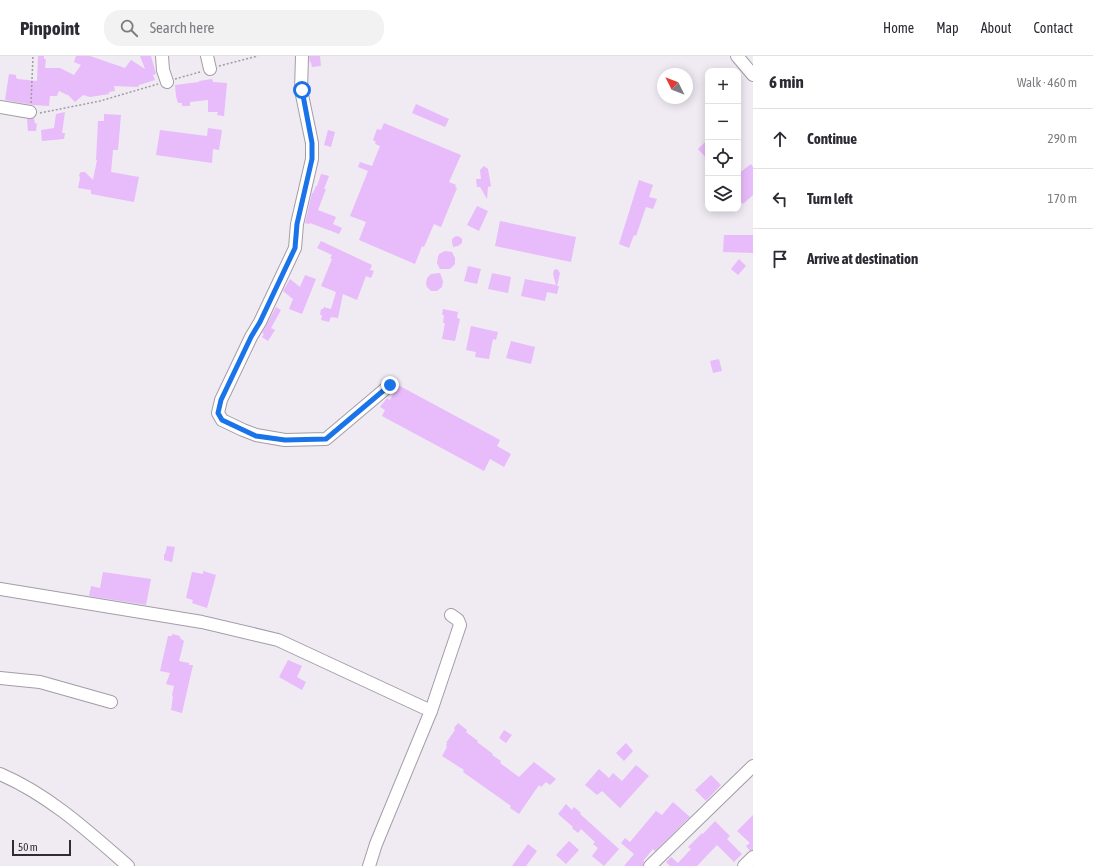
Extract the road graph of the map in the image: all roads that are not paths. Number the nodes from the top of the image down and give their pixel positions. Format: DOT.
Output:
graph roads {
  1 [pos="162,56"];
  2 [pos="207,56"];
  3 [pos="302,56"];
  4 [pos="737,56"];
  5 [pos="210,69"];
  6 [pos="753,75"];
  7 [pos="168,82"];
  8 [pos="0,107"];
  9 [pos="30,112"];
  10 [pos="390,385"];
  11 [pos="0,589"];
  12 [pos="451,615"];
  13 [pos="0,678"];
  14 [pos="111,702"];
  15 [pos="431,712"];
  16 [pos="753,766"];
  17 [pos="0,774"];
  18 [pos="753,857"];
  19 [pos="128,866"];
  20 [pos="369,866"];
  21 [pos="650,866"];
  22 [pos="744,866"];
  1 -- 7 [label="street"];
  2 -- 5 [label="street"];
  3 -- 10 [label="street"];
  4 -- 6 [label="street"];
  8 -- 9 [label="street"];
  11 -- 15 [label="street"];
  12 -- 15 [label="street"];
  13 -- 14 [label="street"];
  15 -- 20 [label="street"];
  16 -- 21 [label="street"];
  17 -- 19 [label="street"];
  18 -- 22 [label="street"];
}
